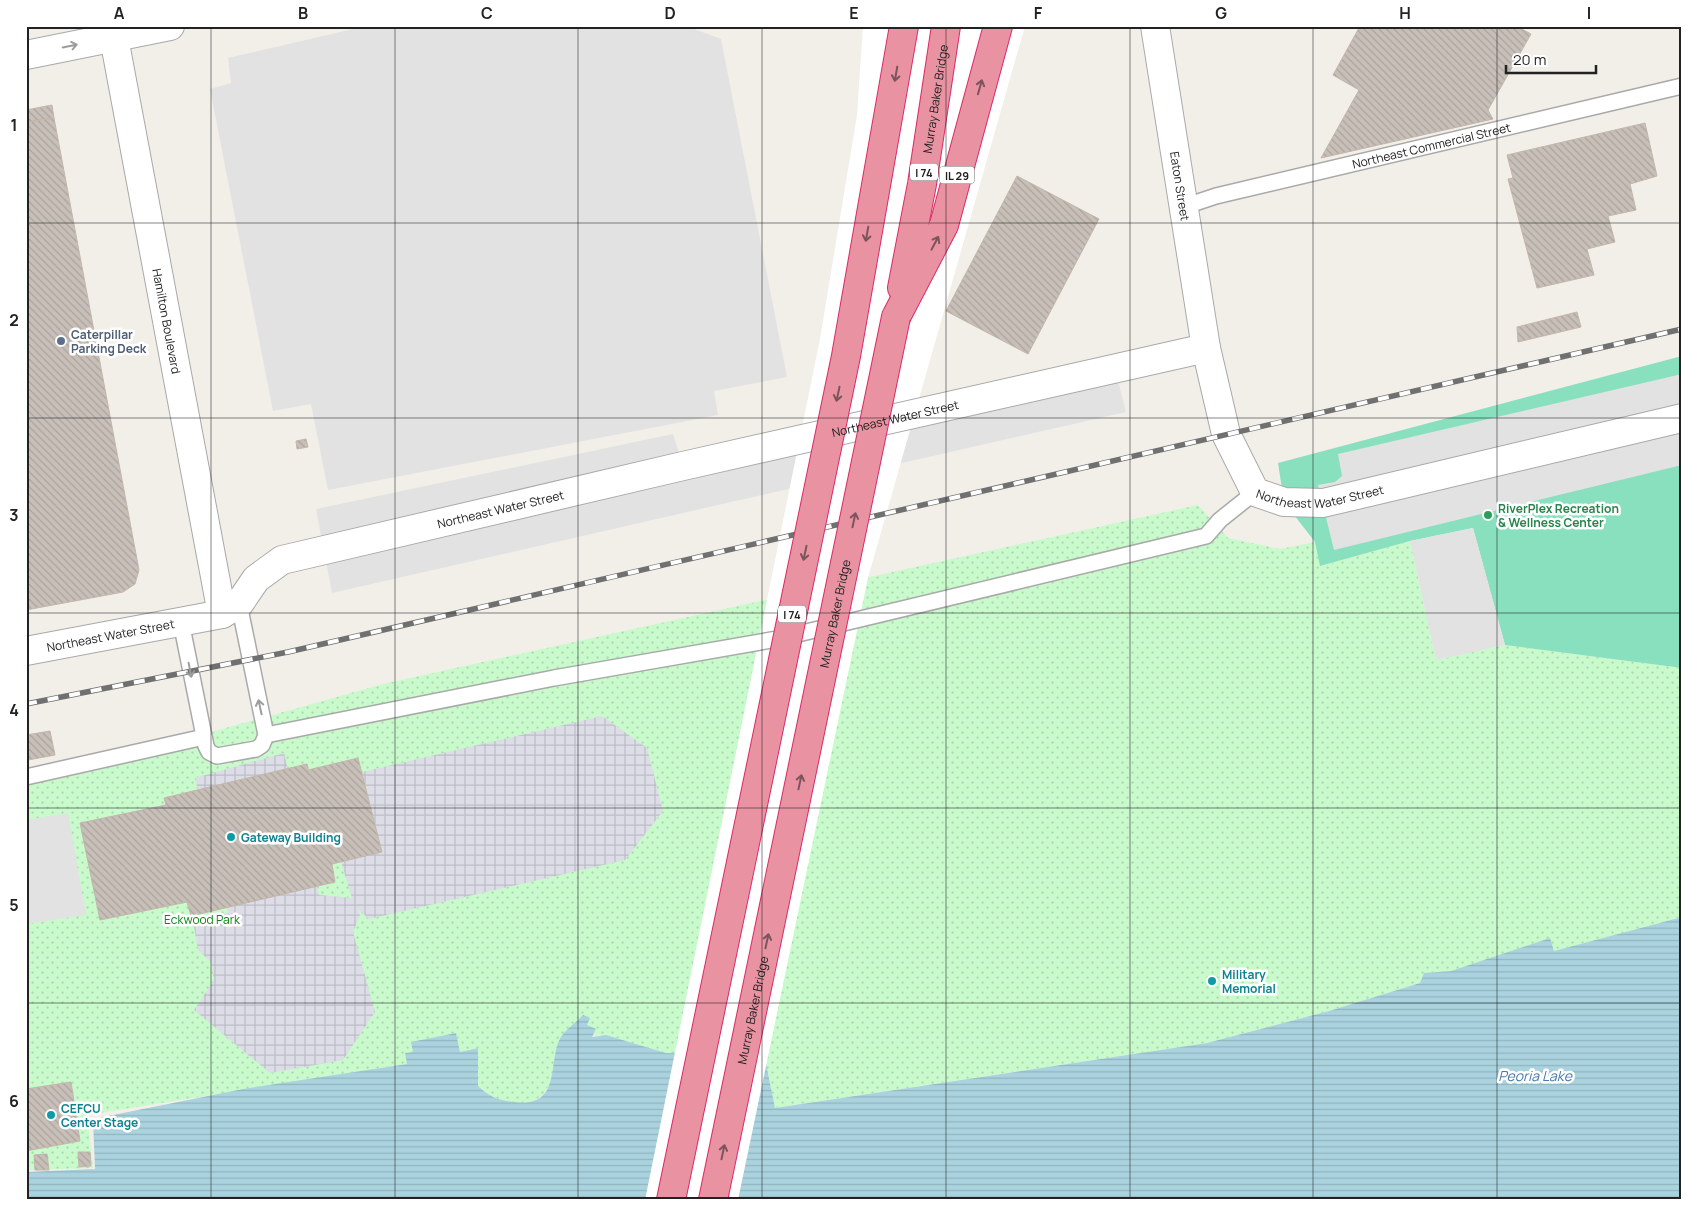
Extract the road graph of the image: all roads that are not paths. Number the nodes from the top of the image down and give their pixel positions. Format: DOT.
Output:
graph roads {
  1 [pos="170,26"];
  2 [pos="904,26"];
  3 [pos="946,26"];
  4 [pos="998,26"];
  5 [pos="1154,26"];
  6 [pos="113,32"];
  7 [pos="26,54"];
  8 [pos="1682,86"];
  9 [pos="1183,207"];
  10 [pos="896,317"];
  11 [pos="1206,348"];
  12 [pos="1682,418"];
  13 [pos="1255,492"];
  14 [pos="231,609"];
  15 [pos="181,622"];
  16 [pos="26,651"];
  17 [pos="266,734"];
  18 [pos="204,736"];
  19 [pos="26,777"];
  20 [pos="672,1200"];
  21 [pos="714,1200"];
  1 -- 6 [label="street"];
  2 -- 20 [label="highway, I 74, one-way, bridge"];
  3 -- 10 [label="highway, Murray Baker Bridge / I 74"];
  10 -- 4 [label="highway, IL 29, one-way"];
  5 -- 9 [label="street, Eaton Street"];
  7 -- 6 [label="street, one-way"];
  6 -- 14 [label="street, Hamilton Boulevard"];
  8 -- 9 [label="lane, Northeast Commercial Street"];
  9 -- 11 [label="street, Eaton Street"];
  21 -- 10 [label="highway, Murray Baker Bridge / I 74, one-way, bridge"];
  11 -- 13 [label="street, Northeast Water Street"];
  11 -- 14 [label="street, Northeast Water Street"];
  12 -- 13 [label="street, Northeast Water Street"];
  13 -- 17 [label="lane"];
  14 -- 15 [label="street, Northeast Water Street"];
  17 -- 14 [label="lane, one-way"];
  15 -- 16 [label="street, Northeast Water Street"];
  15 -- 18 [label="lane, one-way"];
  17 -- 18 [label="lane"];
  18 -- 19 [label="lane"];
}
